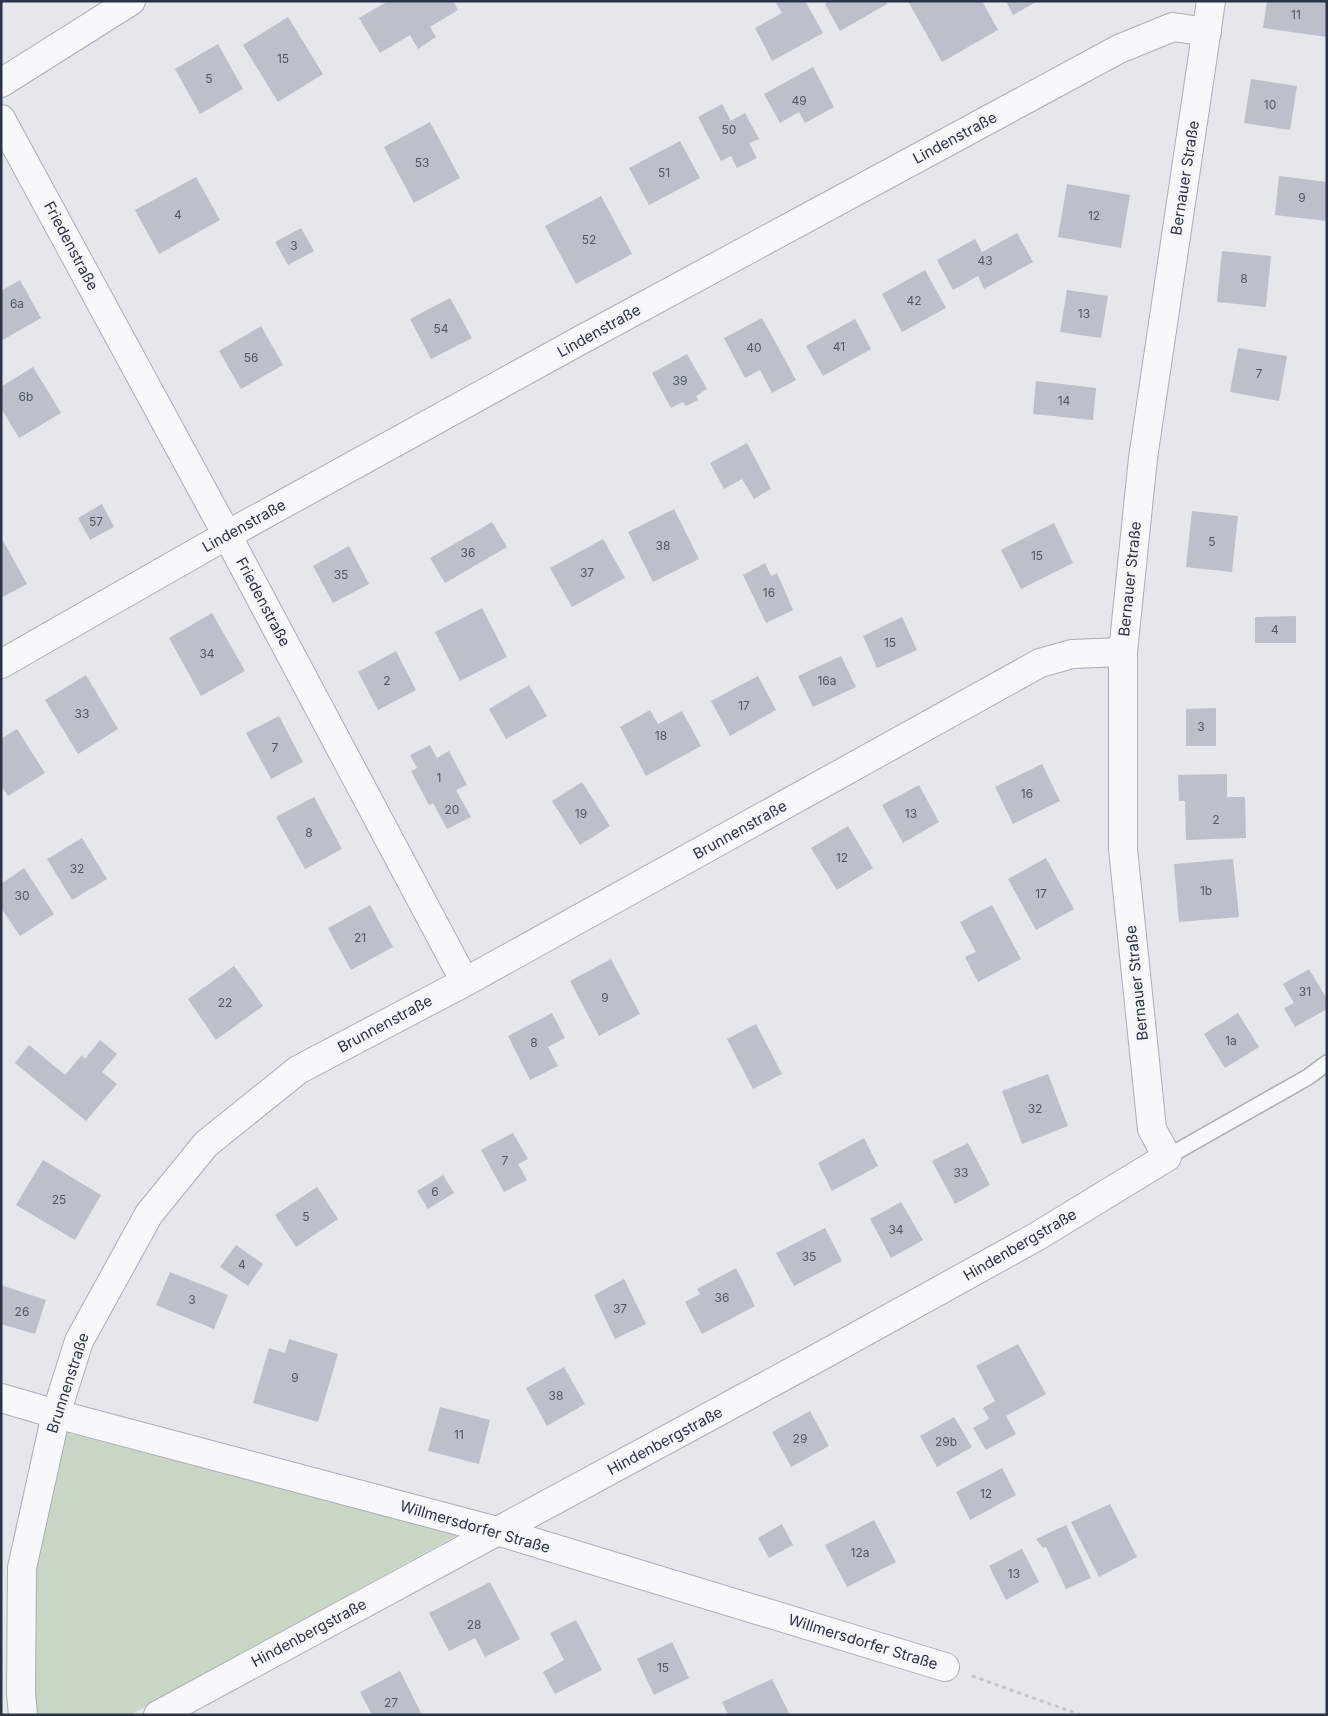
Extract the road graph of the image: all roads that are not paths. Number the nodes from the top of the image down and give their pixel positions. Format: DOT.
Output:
graph roads {
  1 [pos="131,1"];
  2 [pos="1211,1"];
  3 [pos="1207,32"];
  4 [pos="1,83"];
  5 [pos="1,118"];
  6 [pos="227,534"];
  7 [pos="1123,652"];
  8 [pos="1,664"];
  9 [pos="465,982"];
  10 [pos="1327,1062"];
  11 [pos="1167,1158"];
  12 [pos="1,1398"];
  13 [pos="56,1414"];
  14 [pos="497,1532"];
  15 [pos="945,1666"];
  16 [pos="24,1715"];
  17 [pos="158,1715"];
  1 -- 4 [label="street"];
  2 -- 3 [label="street, Bernauer Straße"];
  3 -- 6 [label="street, Lindenstraße"];
  3 -- 7 [label="street, Bernauer Straße"];
  5 -- 6 [label="street, Friedenstraße"];
  6 -- 8 [label="street, Lindenstraße"];
  6 -- 9 [label="street, Friedenstraße"];
  7 -- 9 [label="street, Brunnenstraße"];
  7 -- 11 [label="street, Bernauer Straße"];
  9 -- 13 [label="street, Brunnenstraße"];
  10 -- 11 [label="lane"];
  11 -- 14 [label="street, Hindenbergstraße"];
  12 -- 13 [label="street, Willmersdorfer Straße"];
  13 -- 14 [label="street, Willmersdorfer Straße"];
  13 -- 16 [label="street, Brunnenstraße"];
  14 -- 15 [label="street, Willmersdorfer Straße"];
  14 -- 17 [label="street, Hindenbergstraße"];
}
